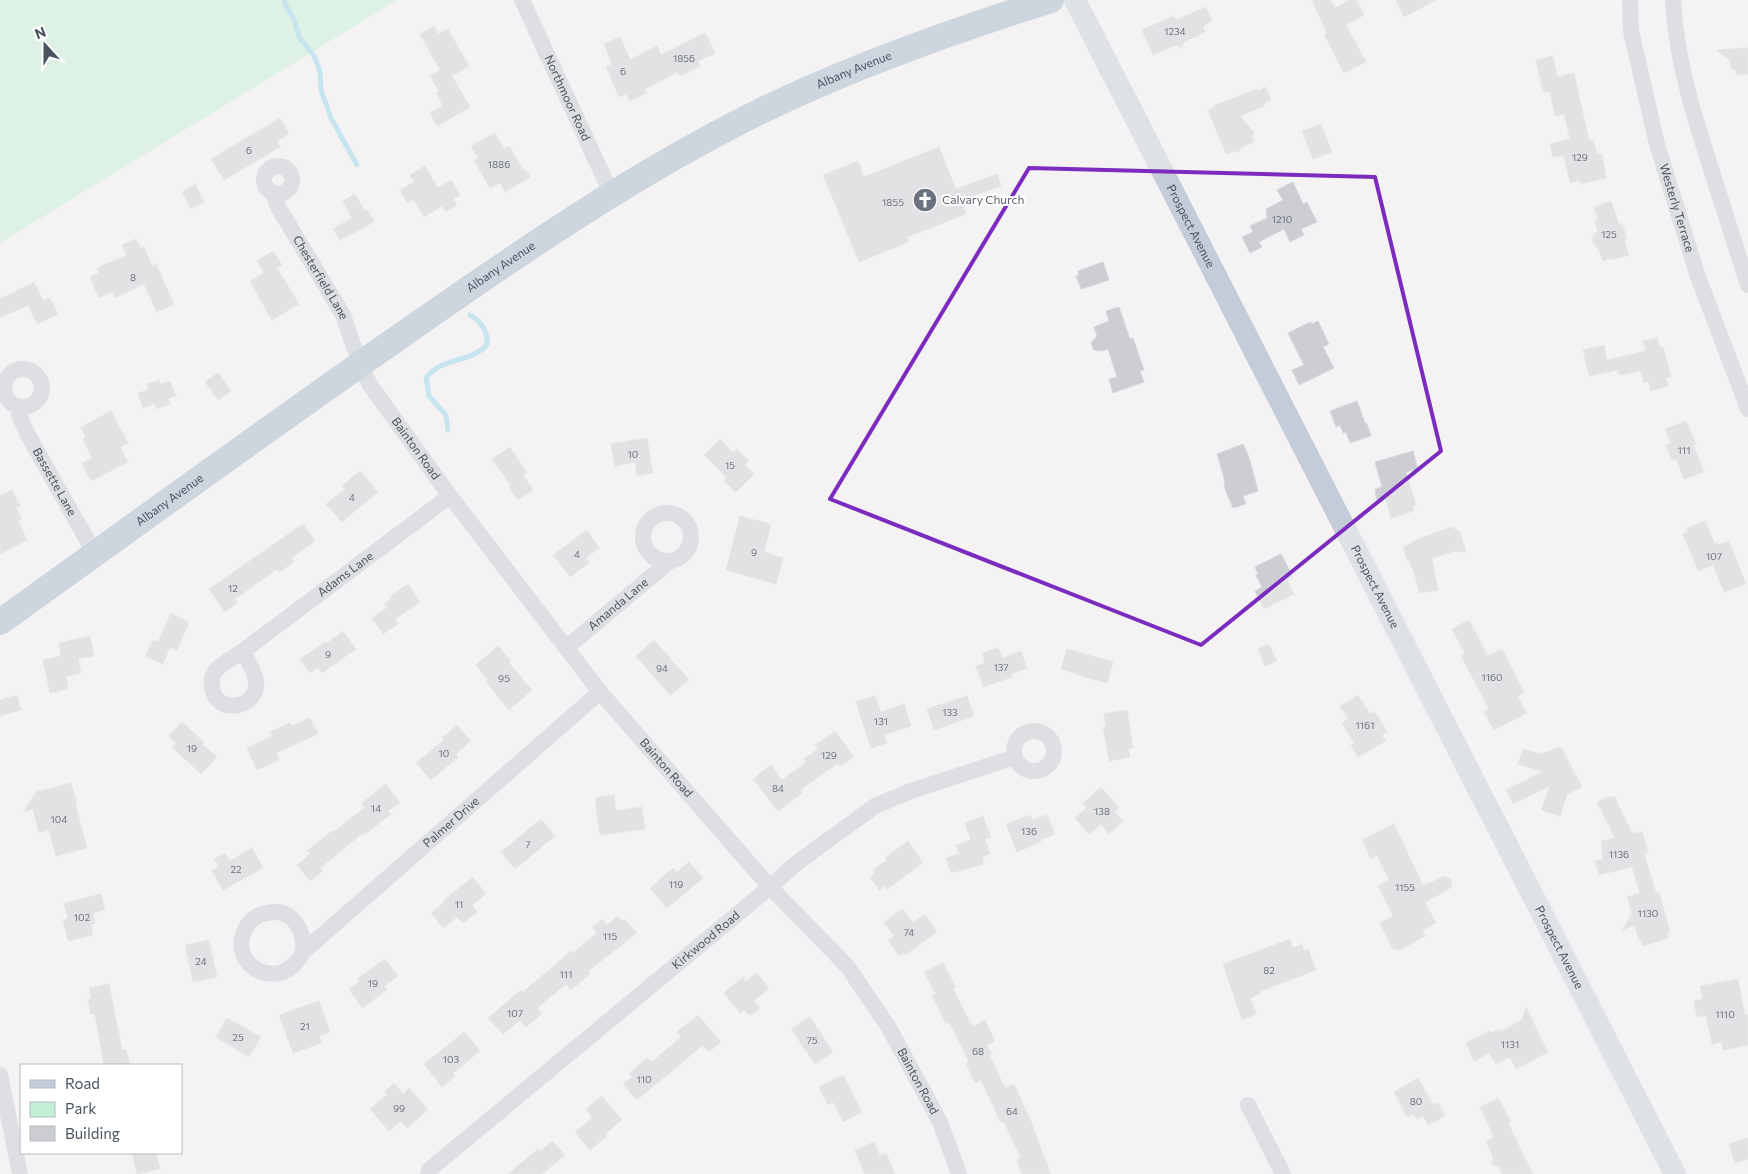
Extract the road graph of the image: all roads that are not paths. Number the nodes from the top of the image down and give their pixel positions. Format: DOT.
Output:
graph roads {
  1 [pos="522,0"];
  2 [pos="1050,0"];
  3 [pos="1075,0"];
  4 [pos="1630,0"];
  5 [pos="1673,0"];
  6 [pos="275,194"];
  7 [pos="612,195"];
  8 [pos="1748,285"];
  9 [pos="360,364"];
  10 [pos="21,407"];
  11 [pos="1748,409"];
  12 [pos="450,496"];
  13 [pos="95,554"];
  14 [pos="670,561"];
  15 [pos="0,622"];
  16 [pos="566,648"];
  17 [pos="243,651"];
  18 [pos="600,692"];
  19 [pos="1015,757"];
  20 [pos="770,887"];
  21 [pos="303,952"];
  22 [pos="0,1075"];
  23 [pos="1248,1105"];
  24 [pos="20,1174"];
  25 [pos="428,1174"];
  26 [pos="959,1174"];
  27 [pos="1283,1174"];
  28 [pos="1675,1174"];
  1 -- 7 [label="street, Northmoor Road"];
  2 -- 7 [label="highway, Albany Avenue"];
  3 -- 28 [label="main road, Prospect Avenue"];
  4 -- 11 [label="street, Westerly Terrace"];
  5 -- 8 [label="street"];
  6 -- 9 [label="street, Chesterfield Lane"];
  7 -- 9 [label="highway, Albany Avenue"];
  9 -- 12 [label="street, Bainton Road"];
  9 -- 13 [label="highway, Albany Avenue"];
  10 -- 13 [label="street, Bassette Lane"];
  12 -- 16 [label="street, Bainton Road"];
  12 -- 17 [label="street, Adams Lane"];
  13 -- 15 [label="highway, Albany Avenue"];
  14 -- 16 [label="street, Amanda Lane"];
  16 -- 18 [label="street, Bainton Road"];
  18 -- 20 [label="street, Bainton Road"];
  18 -- 21 [label="street, Palmer Drive"];
  19 -- 20 [label="street, Kirkwood Road"];
  20 -- 25 [label="street, Kirkwood Road"];
  20 -- 26 [label="street, Bainton Road"];
  22 -- 24 [label="street"];
  23 -- 27 [label="street"];
}
